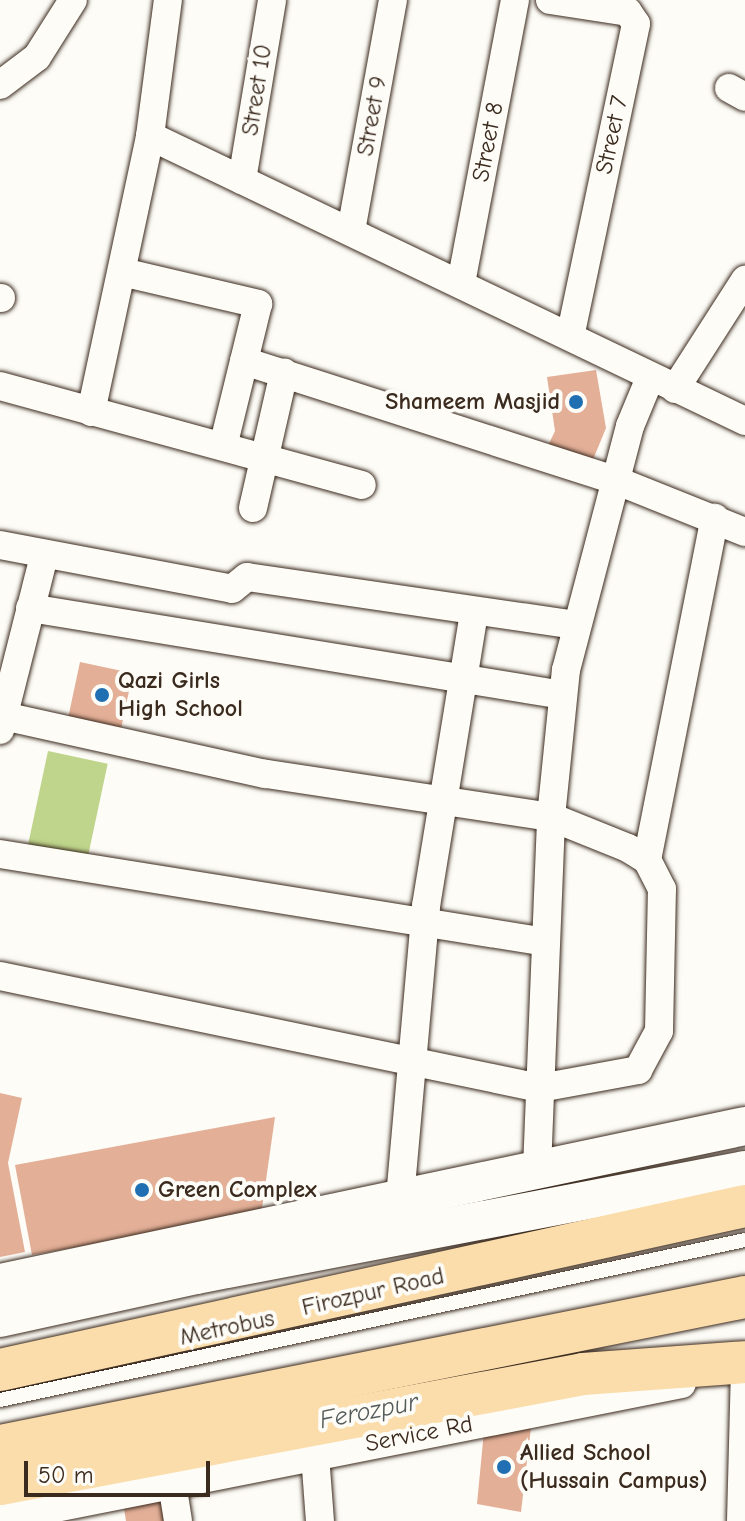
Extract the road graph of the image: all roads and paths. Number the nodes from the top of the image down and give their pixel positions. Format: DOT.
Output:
graph roads {
  1 [pos="73,0"];
  2 [pos="168,0"];
  3 [pos="272,0"];
  4 [pos="393,0"];
  5 [pos="515,0"];
  6 [pos="550,0"];
  7 [pos="0,85"];
  8 [pos="150,136"];
  9 [pos="242,180"];
  10 [pos="351,231"];
  11 [pos="122,272"];
  12 [pos="745,280"];
  13 [pos="461,283"];
  14 [pos="570,336"];
  15 [pos="244,361"];
  16 [pos="284,373"];
  17 [pos="663,384"];
  18 [pos="0,386"];
  19 [pos="91,412"];
  20 [pos="745,421"];
  21 [pos="223,446"];
  22 [pos="264,458"];
  23 [pos="615,480"];
  24 [pos="362,485"];
  25 [pos="253,508"];
  26 [pos="715,518"];
  27 [pos="745,532"];
  28 [pos="0,545"];
  29 [pos="44,556"];
  30 [pos="30,608"];
  31 [pos="474,614"];
  32 [pos="577,625"];
  33 [pos="463,679"];
  34 [pos="563,695"];
  35 [pos="2,723"];
  36 [pos="443,802"];
  37 [pos="551,817"];
  38 [pos="0,854"];
  39 [pos="647,860"];
  40 [pos="424,924"];
  41 [pos="546,942"];
  42 [pos="0,976"];
  43 [pos="412,1063"];
  44 [pos="540,1088"];
  45 [pos="745,1126"];
  46 [pos="537,1169"];
  47 [pos="745,1170"];
  48 [pos="400,1198"];
  49 [pos="745,1206"];
  50 [pos="745,1240"];
  51 [pos="0,1283"];
  52 [pos="745,1297"];
  53 [pos="0,1318"];
  54 [pos="745,1362"];
  55 [pos="0,1370"];
  56 [pos="745,1372"];
  57 [pos="0,1400"];
  58 [pos="0,1446"];
  59 [pos="315,1455"];
  60 [pos="172,1483"];
  61 [pos="0,1484"];
  62 [pos="0,1519"];
  63 [pos="178,1521"];
  64 [pos="320,1521"];
  65 [pos="741,1521"];
  1 -- 7 [label="street"];
  2 -- 8 [label="street"];
  3 -- 9 [label="street, Street 10"];
  4 -- 10 [label="street, Street 9"];
  5 -- 13 [label="street, Street 8"];
  6 -- 14 [label="street, Street 7"];
  8 -- 9 [label="street"];
  8 -- 11 [label="street"];
  9 -- 10 [label="street"];
  10 -- 13 [label="street"];
  11 -- 15 [label="street"];
  11 -- 19 [label="street"];
  12 -- 17 [label="street"];
  13 -- 14 [label="street"];
  14 -- 17 [label="street"];
  15 -- 16 [label="street"];
  15 -- 21 [label="street"];
  16 -- 22 [label="street"];
  16 -- 23 [label="street"];
  17 -- 20 [label="street"];
  17 -- 23 [label="street"];
  18 -- 19 [label="street"];
  19 -- 21 [label="street"];
  21 -- 22 [label="street"];
  22 -- 24 [label="street"];
  22 -- 25 [label="street"];
  23 -- 26 [label="street"];
  23 -- 32 [label="street"];
  26 -- 27 [label="street"];
  26 -- 39 [label="street"];
  28 -- 29 [label="street"];
  29 -- 30 [label="street"];
  29 -- 31 [label="street"];
  30 -- 33 [label="street"];
  30 -- 35 [label="street"];
  31 -- 32 [label="street"];
  31 -- 33 [label="street"];
  32 -- 34 [label="street"];
  33 -- 34 [label="street"];
  33 -- 36 [label="street"];
  34 -- 37 [label="street"];
  35 -- 36 [label="street"];
  36 -- 37 [label="street"];
  36 -- 40 [label="street"];
  37 -- 39 [label="street"];
  37 -- 41 [label="street"];
  38 -- 40 [label="street"];
  39 -- 44 [label="street"];
  40 -- 41 [label="street"];
  40 -- 43 [label="street"];
  41 -- 44 [label="street"];
  42 -- 43 [label="street"];
  43 -- 44 [label="street"];
  43 -- 48 [label="street"];
  44 -- 46 [label="street"];
  45 -- 46 [label="street"];
  46 -- 48 [label="street"];
  47 -- 53 [label="street"];
  48 -- 51 [label="street"];
  49 -- 55 [label="main road, Firozpur Road"];
  50 -- 57 [label="lane, Metrobus"];
  52 -- 58 [label="main road"];
  54 -- 61 [label="main road"];
  56 -- 59 [label="street, Service Rd"];
  56 -- 65 [label="street"];
  59 -- 60 [label="street, Service Rd"];
  59 -- 64 [label="street"];
  60 -- 62 [label="street, Service Rd"];
  60 -- 63 [label="street"];
}
